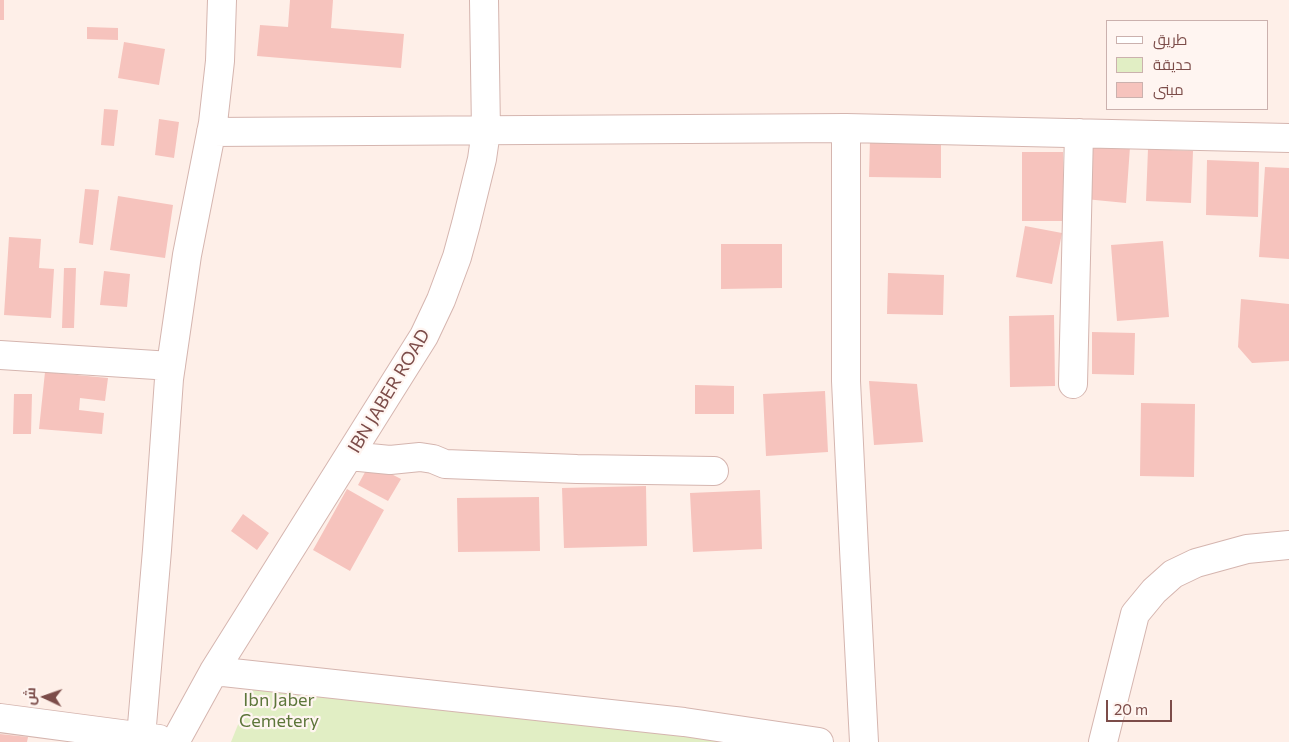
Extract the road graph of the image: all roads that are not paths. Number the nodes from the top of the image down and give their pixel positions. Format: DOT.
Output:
graph roads {
  1 [pos="222,0"];
  2 [pos="484,0"];
  3 [pos="846,128"];
  4 [pos="486,131"];
  5 [pos="211,132"];
  6 [pos="1079,134"];
  7 [pos="1289,138"];
  8 [pos="0,356"];
  9 [pos="171,366"];
  10 [pos="1073,384"];
  11 [pos="349,456"];
  12 [pos="714,471"];
  13 [pos="1289,545"];
  14 [pos="214,670"];
  15 [pos="0,718"];
  16 [pos="141,737"];
  17 [pos="175,742"];
  18 [pos="819,742"];
  19 [pos="864,742"];
  20 [pos="1103,742"];
  1 -- 5 [label="street"];
  2 -- 4 [label="street, IBN JABER ROAD"];
  3 -- 4 [label="street"];
  3 -- 6 [label="street"];
  3 -- 19 [label="street"];
  4 -- 5 [label="street"];
  4 -- 11 [label="street, IBN JABER ROAD"];
  5 -- 9 [label="street"];
  6 -- 7 [label="street"];
  6 -- 10 [label="street"];
  8 -- 9 [label="street"];
  9 -- 16 [label="street"];
  11 -- 12 [label="street"];
  11 -- 14 [label="street, IBN JABER ROAD"];
  13 -- 20 [label="street"];
  14 -- 17 [label="street, IBN JABER ROAD"];
  14 -- 18 [label="street"];
  15 -- 16 [label="street"];
  16 -- 17 [label="street"];
}
